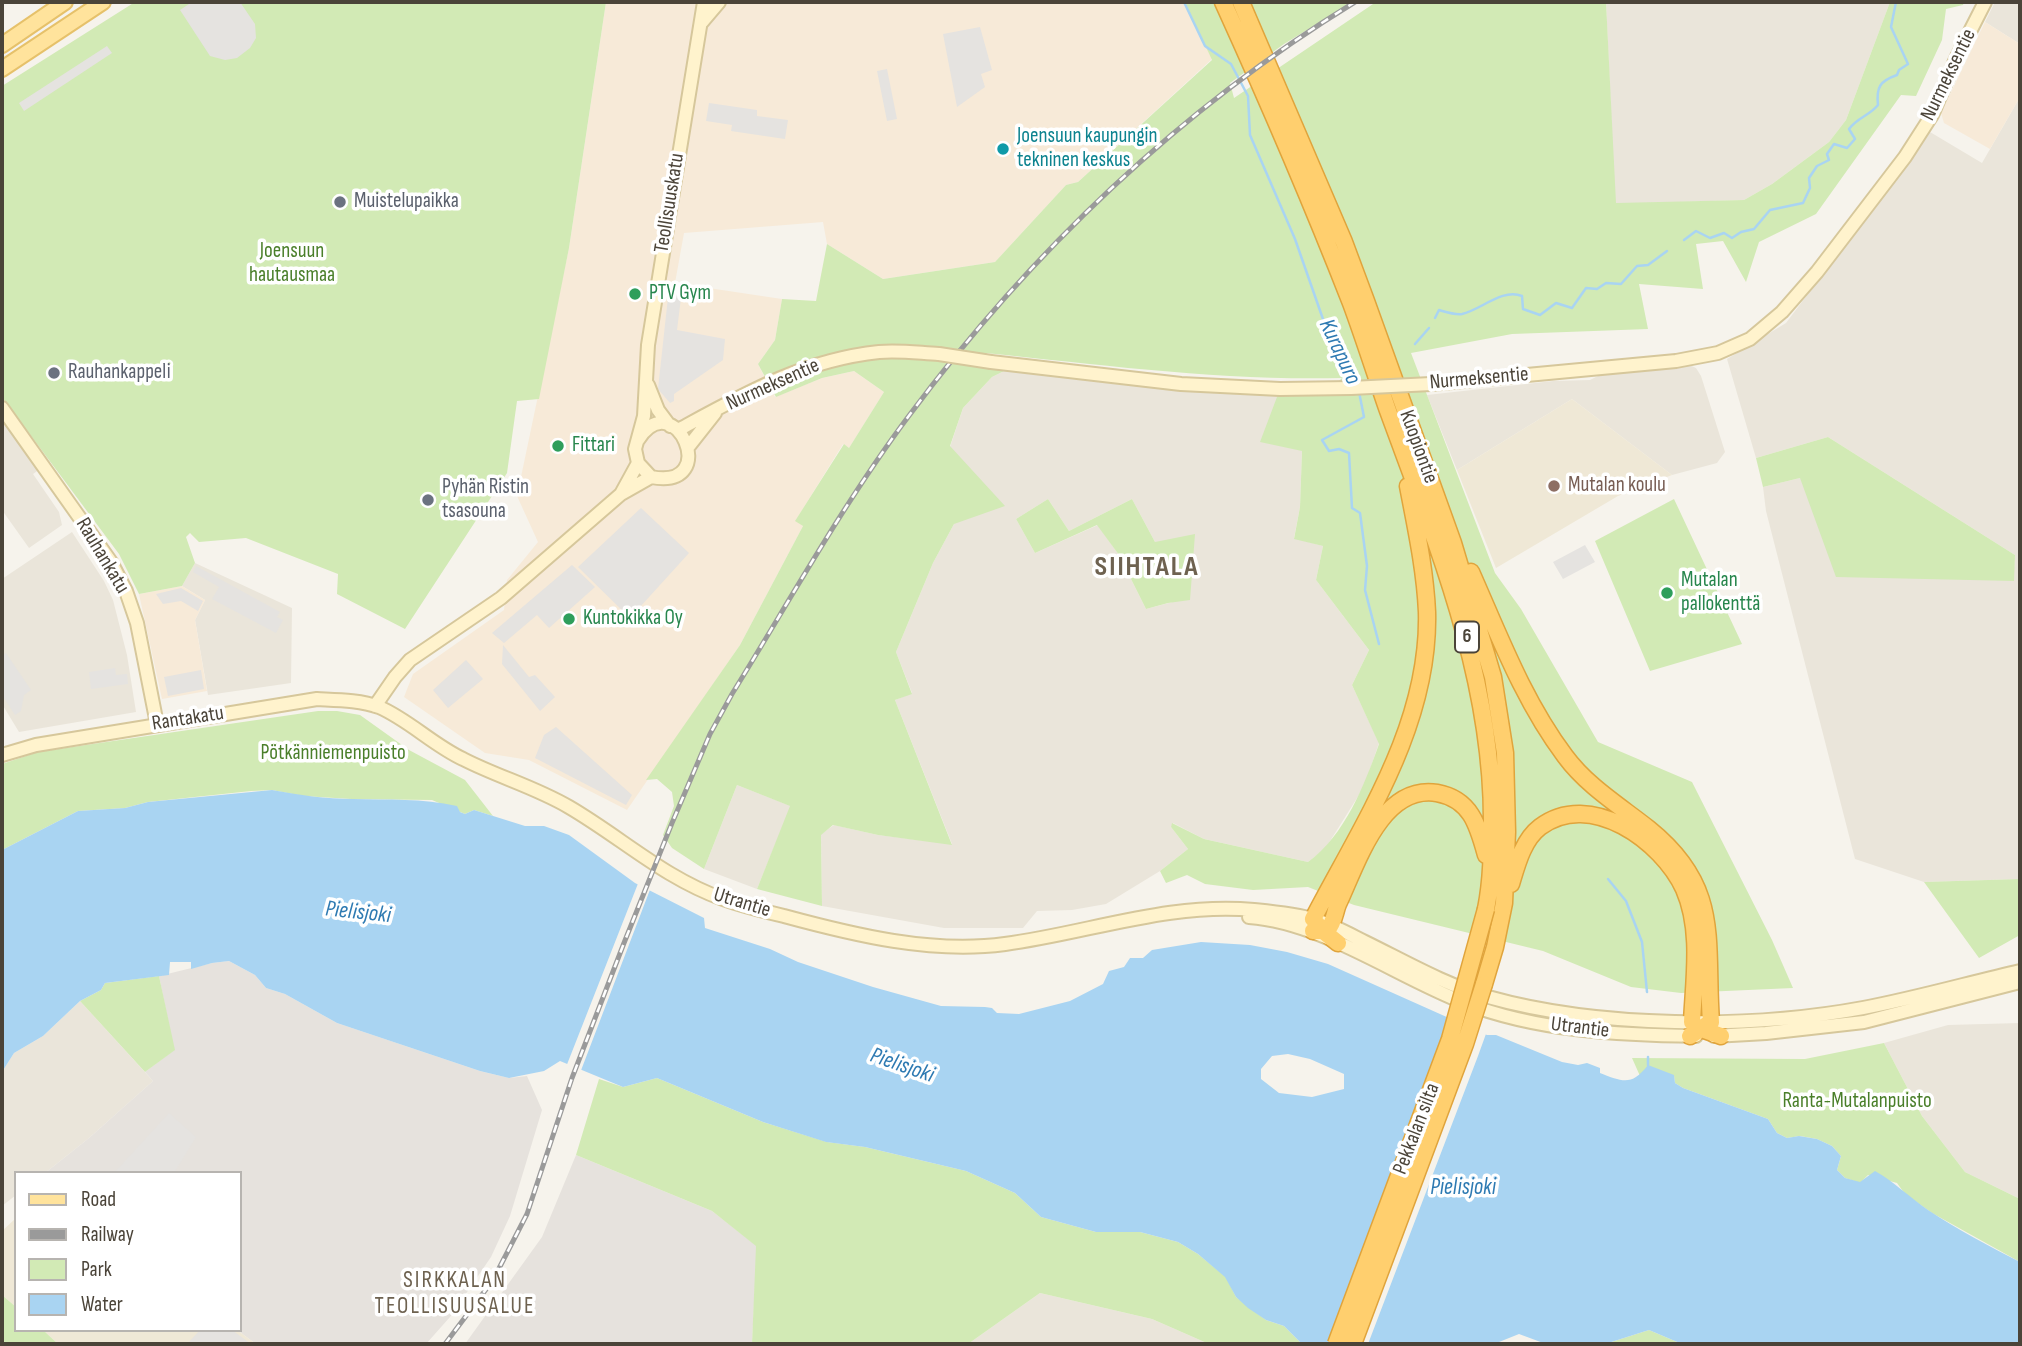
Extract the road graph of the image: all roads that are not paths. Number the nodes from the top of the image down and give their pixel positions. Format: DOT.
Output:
graph roads {
  1 [pos="65,2"];
  2 [pos="103,2"];
  3 [pos="704,2"];
  4 [pos="719,2"];
  5 [pos="1223,2"];
  6 [pos="1241,2"];
  7 [pos="1985,2"];
  8 [pos="700,25"];
  9 [pos="2,45"];
  10 [pos="2,69"];
  11 [pos="646,381"];
  12 [pos="2,408"];
  13 [pos="718,410"];
  14 [pos="1391,419"];
  15 [pos="674,428"];
  16 [pos="638,440"];
  17 [pos="689,446"];
  18 [pos="638,463"];
  19 [pos="651,477"];
  20 [pos="621,494"];
  21 [pos="1453,543"];
  22 [pos="375,706"];
  23 [pos="157,724"];
  24 [pos="2,755"];
  25 [pos="1492,866"];
  26 [pos="1497,908"];
  27 [pos="1319,927"];
  28 [pos="1338,943"];
  29 [pos="2020,971"];
  30 [pos="2020,982"];
  31 [pos="1699,1027"];
  32 [pos="1721,1036"];
  33 [pos="1336,1344"];
  34 [pos="1353,1344"];
  1 -- 9 [label="main road"];
  2 -- 10 [label="main road"];
  3 -- 8 [label="street, Teollisuuskatu"];
  4 -- 8 [label="street"];
  5 -- 14 [label="highway, Kuopiontie / 6"];
  6 -- 21 [label="highway, Kuopiontie / 6"];
  7 -- 13 [label="street, Nurmeksentie, bridge"];
  8 -- 11 [label="street, Teollisuuskatu"];
  11 -- 15 [label="street, Teollisuuskatu"];
  11 -- 16 [label="street, Teollisuuskatu"];
  12 -- 23 [label="street, Rauhankatu"];
  13 -- 15 [label="street, Nurmeksentie"];
  13 -- 17 [label="street, Nurmeksentie"];
  14 -- 25 [label="highway, Kuopiontie / 6"];
  14 -- 27 [label="highway"];
  15 -- 16 [label="street"];
  15 -- 17 [label="street"];
  16 -- 18 [label="street"];
  17 -- 19 [label="street"];
  18 -- 19 [label="street"];
  18 -- 20 [label="street"];
  19 -- 20 [label="street"];
  20 -- 22 [label="street"];
  21 -- 26 [label="highway, Kuopiontie / 6"];
  21 -- 31 [label="highway"];
  22 -- 23 [label="street, Rantakatu"];
  22 -- 27 [label="street, Utrantie"];
  23 -- 24 [label="street, Rantakatu"];
  25 -- 26 [label="highway, Kuopiontie / 6"];
  25 -- 27 [label="highway"];
  26 -- 31 [label="highway"];
  26 -- 33 [label="highway, Pekkalan silta / 6, bridge"];
  26 -- 34 [label="highway, Pekkalan silta / 6, bridge"];
  27 -- 28 [label="highway"];
  27 -- 31 [label="street, Utrantie"];
  28 -- 31 [label="street, Utrantie"];
  29 -- 31 [label="street, Utrantie"];
  30 -- 32 [label="street"];
  31 -- 32 [label="highway"];
}
